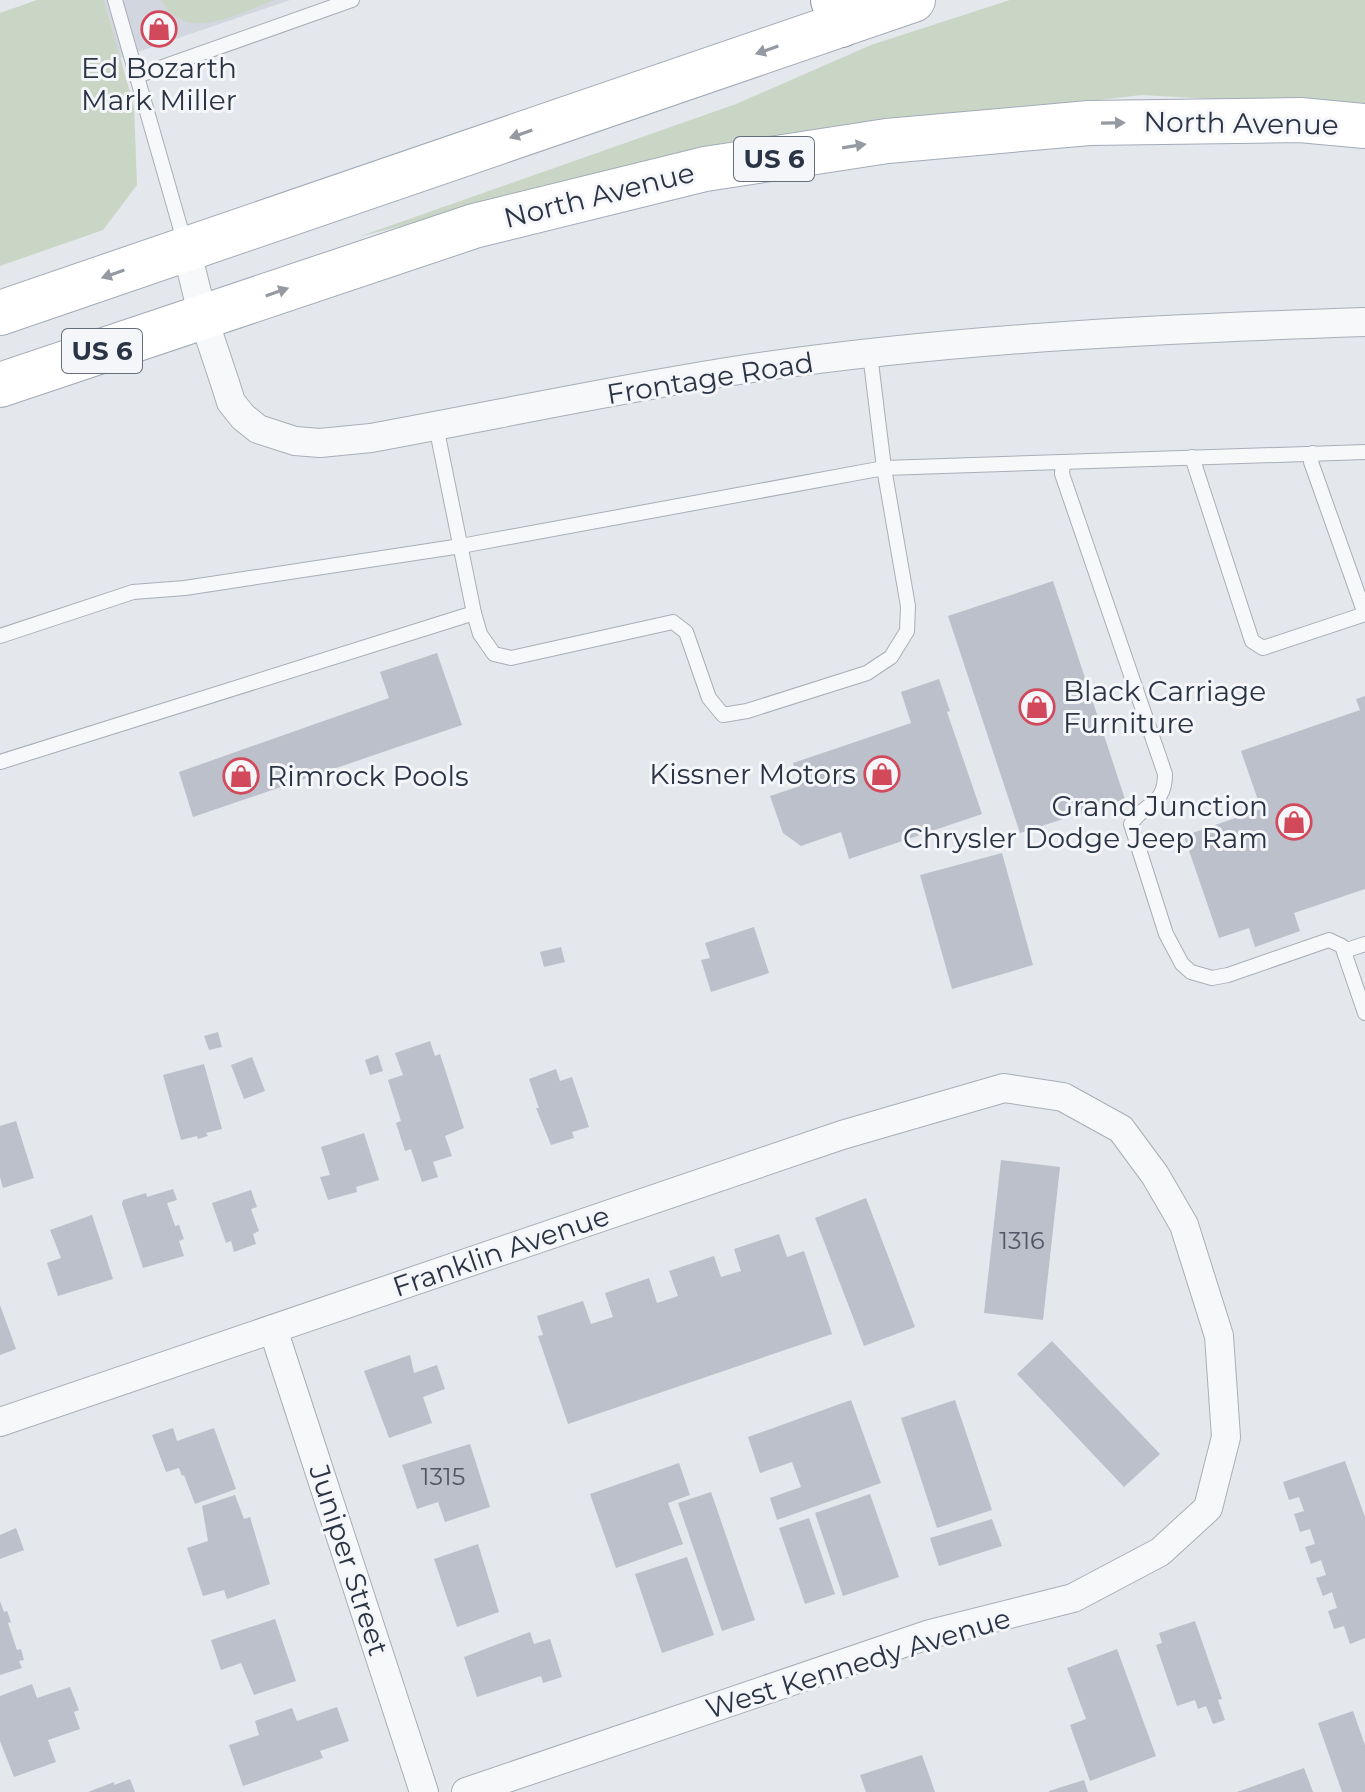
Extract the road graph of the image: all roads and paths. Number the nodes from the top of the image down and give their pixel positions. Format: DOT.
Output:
graph roads {
  1 [pos="115,0"];
  2 [pos="352,0"];
  3 [pos="913,0"];
  4 [pos="837,12"];
  5 [pos="137,76"];
  6 [pos="1365,126"];
  7 [pos="186,248"];
  8 [pos="0,313"];
  9 [pos="203,317"];
  10 [pos="1365,322"];
  11 [pos="870,354"];
  12 [pos="0,385"];
  13 [pos="436,426"];
  14 [pos="1365,452"];
  15 [pos="1313,453"];
  16 [pos="1192,457"];
  17 [pos="1063,462"];
  18 [pos="884,468"];
  19 [pos="461,546"];
  20 [pos="474,613"];
  21 [pos="1365,614"];
  22 [pos="0,636"];
  23 [pos="0,762"];
  24 [pos="1365,944"];
  25 [pos="1344,951"];
  26 [pos="1365,1013"];
  27 [pos="1004,1088"];
  28 [pos="273,1329"];
  29 [pos="0,1422"];
  30 [pos="424,1792"];
  31 [pos="466,1792"];
  1 -- 5 [label="lane"];
  2 -- 5 [label="lane"];
  3 -- 4 [label="main road, US 6"];
  4 -- 7 [label="main road, US 6, one-way"];
  5 -- 7 [label="lane"];
  9 -- 6 [label="main road, North Avenue / US 6, one-way"];
  7 -- 8 [label="main road, US 6, one-way"];
  7 -- 9 [label="street, Frontage Road"];
  9 -- 12 [label="main road, North Avenue / US 6"];
  9 -- 13 [label="street, Frontage Road"];
  10 -- 11 [label="street, Frontage Road"];
  11 -- 13 [label="street, Frontage Road"];
  11 -- 18 [label="lane"];
  13 -- 19 [label="lane"];
  14 -- 15 [label="lane"];
  15 -- 16 [label="lane"];
  15 -- 21 [label="lane"];
  16 -- 17 [label="lane"];
  16 -- 21 [label="lane"];
  17 -- 18 [label="lane"];
  17 -- 25 [label="lane"];
  18 -- 19 [label="lane"];
  18 -- 20 [label="lane"];
  19 -- 20 [label="lane"];
  19 -- 22 [label="lane"];
  20 -- 23 [label="lane"];
  24 -- 25 [label="lane"];
  25 -- 26 [label="lane"];
  27 -- 28 [label="street, Franklin Avenue"];
  27 -- 31 [label="street, West Kennedy Avenue"];
  28 -- 29 [label="street, Franklin Avenue"];
  28 -- 30 [label="street, Juniper Street"];
}
